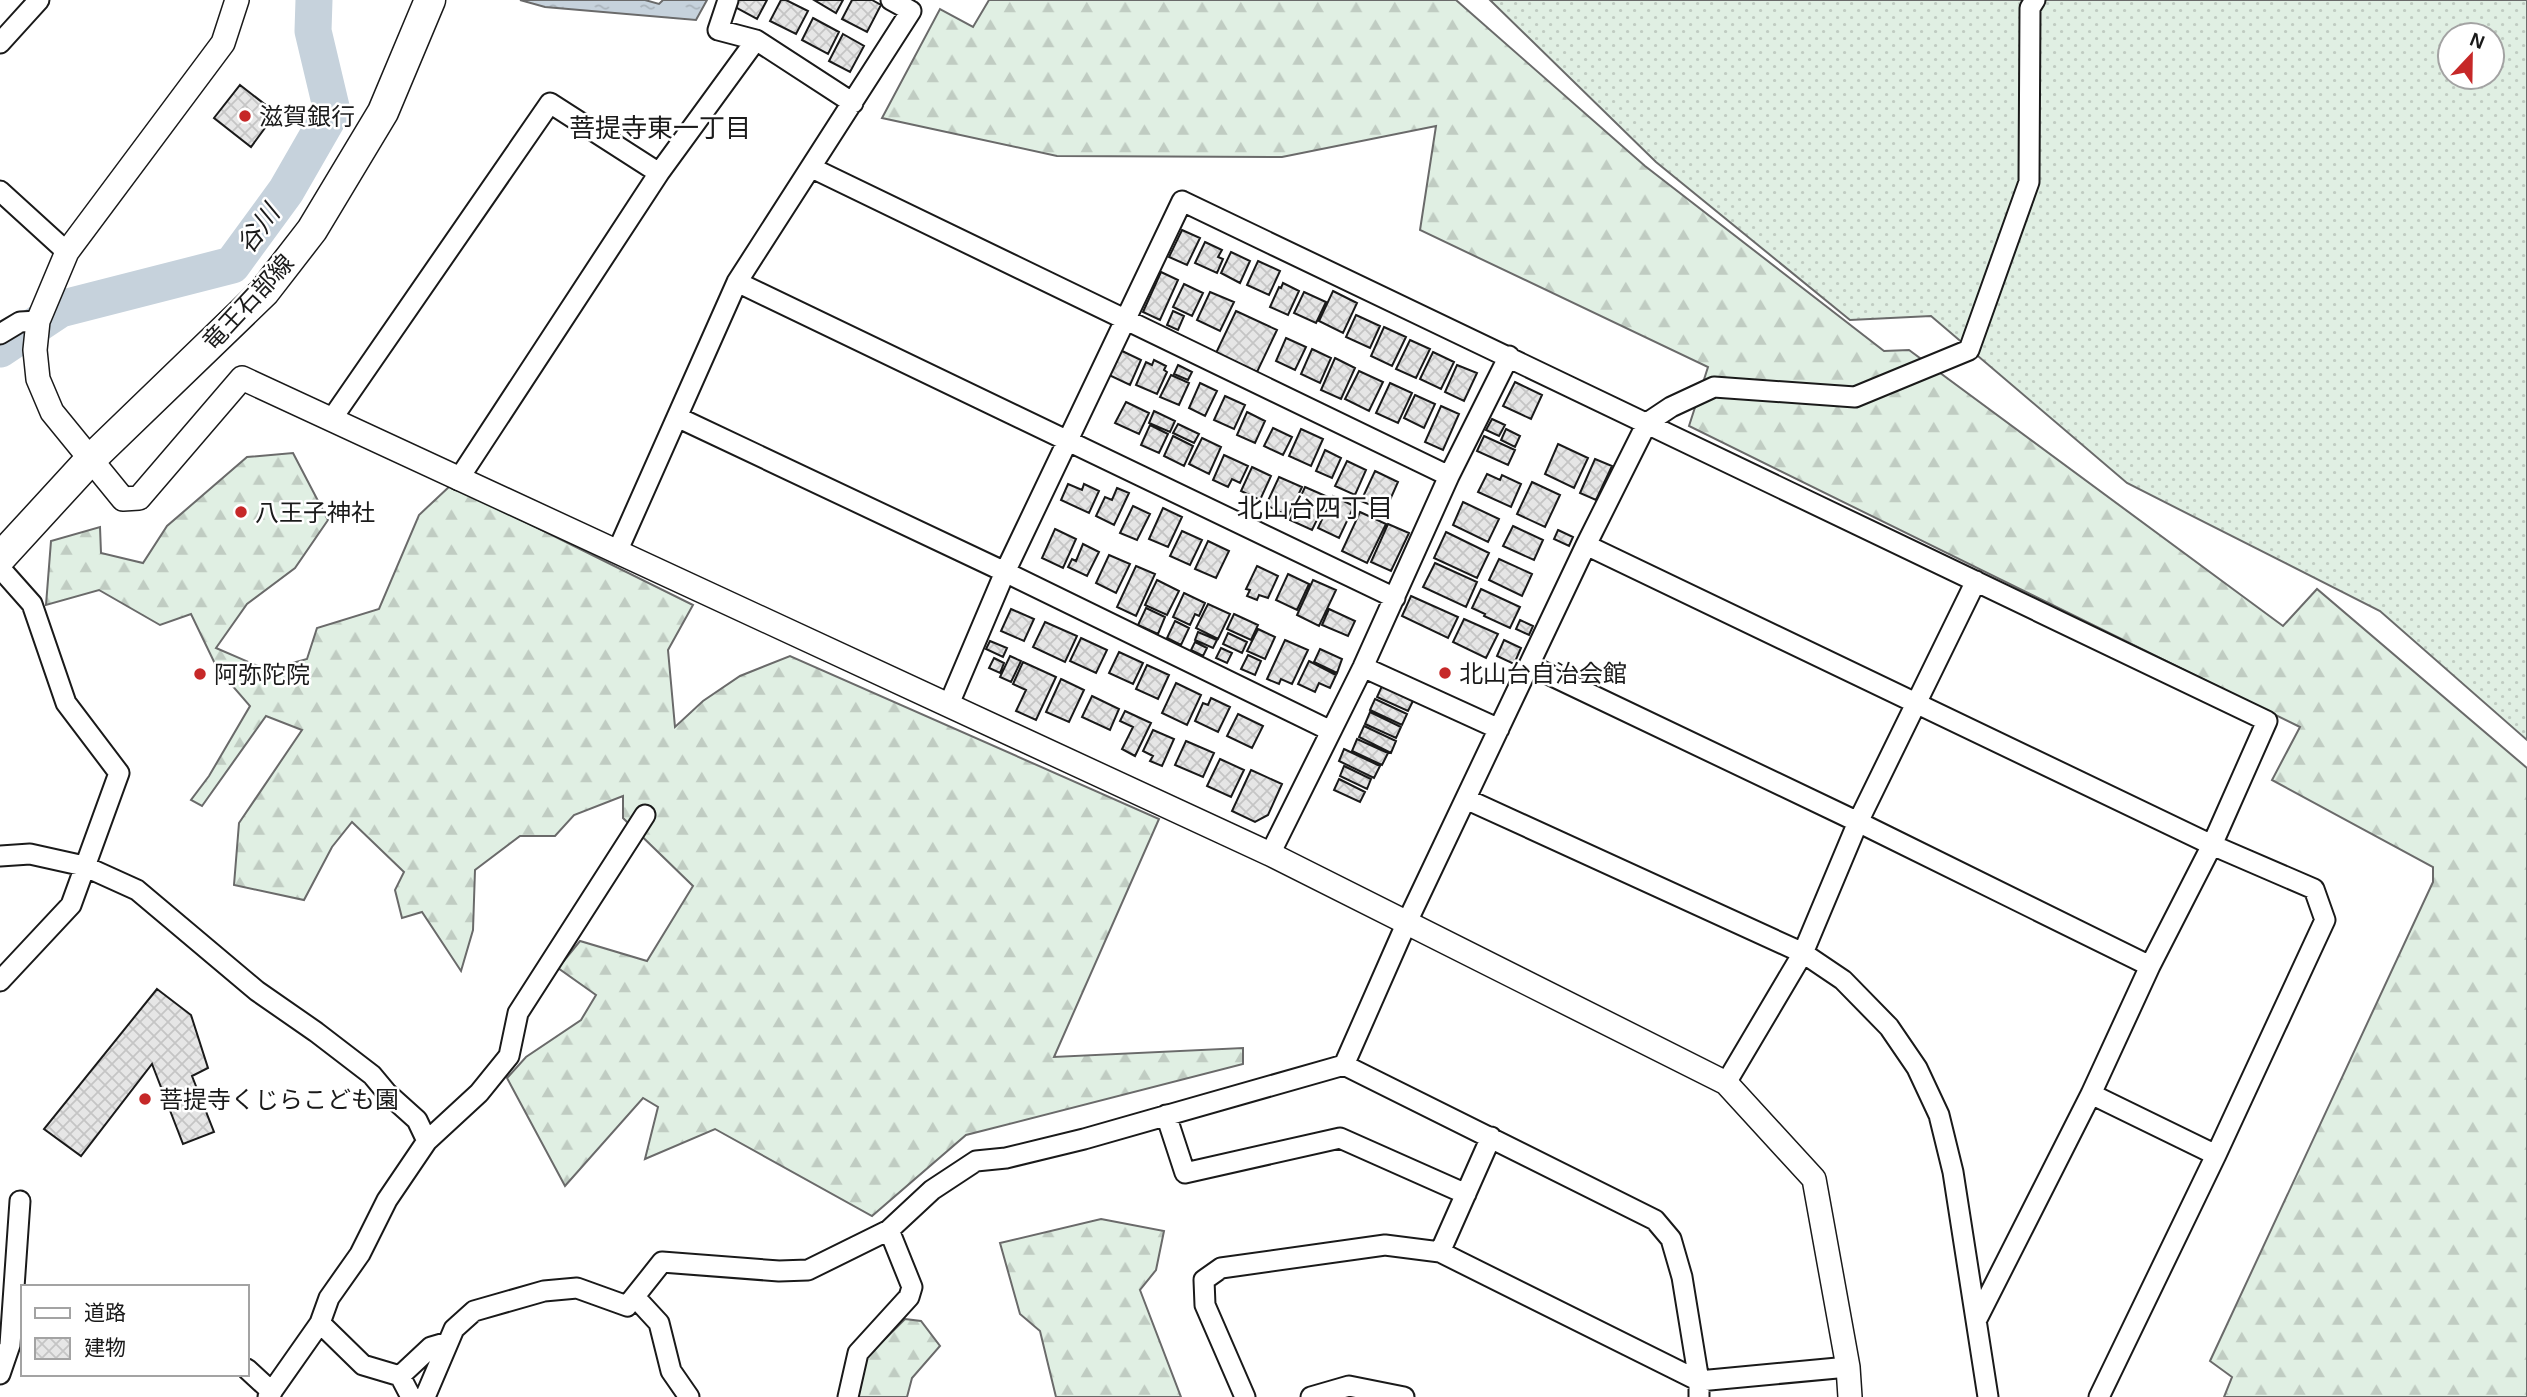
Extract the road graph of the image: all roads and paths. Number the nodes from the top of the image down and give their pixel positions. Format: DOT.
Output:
graph roads {
  1 [pos="39,0"];
  2 [pos="237,0"];
  3 [pos="430,0"];
  4 [pos="728,0"];
  5 [pos="891,0"];
  6 [pos="2035,0"];
  7 [pos="756,40"];
  8 [pos="0,43"];
  9 [pos="853,103"];
  10 [pos="812,168"];
  11 [pos="659,173"];
  12 [pos="0,191"];
  13 [pos="66,253"];
  14 [pos="737,282"];
  15 [pos="1123,319"];
  16 [pos="38,321"];
  17 [pos="0,334"];
  18 [pos="1508,356"];
  19 [pos="677,417"];
  20 [pos="331,420"];
  21 [pos="1647,423"];
  22 [pos="1068,440"];
  23 [pos="90,460"];
  24 [pos="1449,476"];
  25 [pos="458,480"];
  26 [pos="1586,545"];
  27 [pos="617,552"];
  28 [pos="0,558"];
  29 [pos="0,568"];
  30 [pos="1005,572"];
  31 [pos="1976,581"];
  32 [pos="1395,598"];
  33 [pos="1529,665"];
  34 [pos="1363,667"];
  35 [pos="1916,701"];
  36 [pos="949,704"];
  37 [pos="1499,729"];
  38 [pos="1331,731"];
  39 [pos="1466,799"];
  40 [pos="645,815"];
  41 [pos="1858,822"];
  42 [pos="2212,845"];
  43 [pos="1270,853"];
  44 [pos="0,856"];
  45 [pos="83,866"];
  46 [pos="1407,922"];
  47 [pos="1803,953"];
  48 [pos="2150,966"];
  49 [pos="0,981"];
  50 [pos="1344,1065"];
  51 [pos="1726,1083"];
  52 [pos="2091,1094"];
  53 [pos="1166,1115"];
  54 [pos="1491,1137"];
  55 [pos="427,1141"];
  56 [pos="2216,1155"];
  57 [pos="1466,1194"];
  58 [pos="20,1201"];
  59 [pos="889,1230"];
  60 [pos="1440,1252"];
  61 [pos="635,1297"];
  62 [pos="1977,1319"];
  63 [pos="320,1323"];
  64 [pos="448,1342"];
  65 [pos="1848,1367"];
  66 [pos="248,1370"];
  67 [pos="0,1374"];
  68 [pos="400,1376"];
  69 [pos="1699,1389"];
  70 [pos="270,1394"];
  71 [pos="411,1397"];
  72 [pos="425,1397"];
  73 [pos="689,1397"];
  74 [pos="848,1397"];
  75 [pos="1245,1397"];
  76 [pos="1311,1397"];
  77 [pos="1404,1397"];
  78 [pos="1850,1397"];
  79 [pos="1988,1397"];
  80 [pos="2099,1397"];
  1 -- 8 [label="street"];
  2 -- 13 [label="street"];
  3 -- 23 [label="main road, 竜王石部線"];
  4 -- 7 [label="street"];
  5 -- 9 [label="street"];
  6 -- 21 [label="street"];
  7 -- 9 [label="street"];
  7 -- 11 [label="street"];
  9 -- 10 [label="street"];
  10 -- 14 [label="street"];
  10 -- 15 [label="street"];
  11 -- 20 [label="street"];
  11 -- 25 [label="street"];
  12 -- 13 [label="street"];
  13 -- 16 [label="street"];
  14 -- 19 [label="street"];
  14 -- 22 [label="street"];
  15 -- 18 [label="street"];
  15 -- 22 [label="street"];
  15 -- 24 [label="street"];
  16 -- 17 [label="street"];
  16 -- 23 [label="street"];
  18 -- 21 [label="street"];
  18 -- 24 [label="street"];
  19 -- 27 [label="street"];
  19 -- 30 [label="street"];
  20 -- 23 [label="street"];
  20 -- 25 [label="street"];
  21 -- 26 [label="street"];
  21 -- 31 [label="street"];
  22 -- 30 [label="street"];
  22 -- 32 [label="street"];
  23 -- 28 [label="main road, 竜王石部線"];
  24 -- 32 [label="street"];
  25 -- 27 [label="street"];
  26 -- 33 [label="street"];
  26 -- 35 [label="street"];
  27 -- 36 [label="street"];
  29 -- 45 [label="street"];
  30 -- 36 [label="street"];
  30 -- 38 [label="street"];
  31 -- 35 [label="street"];
  31 -- 42 [label="street"];
  32 -- 34 [label="street"];
  33 -- 37 [label="street"];
  33 -- 41 [label="street"];
  34 -- 37 [label="street"];
  34 -- 38 [label="street"];
  35 -- 41 [label="street"];
  35 -- 42 [label="street"];
  36 -- 43 [label="street"];
  37 -- 39 [label="street"];
  38 -- 43 [label="street"];
  39 -- 46 [label="street"];
  39 -- 47 [label="street"];
  40 -- 55 [label="street"];
  41 -- 47 [label="street"];
  41 -- 48 [label="street"];
  42 -- 48 [label="street"];
  42 -- 56 [label="street"];
  43 -- 46 [label="street"];
  44 -- 45 [label="street"];
  45 -- 49 [label="street"];
  45 -- 55 [label="street"];
  46 -- 50 [label="street"];
  46 -- 51 [label="street"];
  47 -- 51 [label="street"];
  47 -- 62 [label="street"];
  48 -- 52 [label="street"];
  50 -- 53 [label="street"];
  50 -- 54 [label="street"];
  51 -- 65 [label="street"];
  52 -- 56 [label="street"];
  52 -- 62 [label="street"];
  53 -- 57 [label="street"];
  53 -- 59 [label="street"];
  54 -- 57 [label="street"];
  54 -- 69 [label="street"];
  55 -- 63 [label="street"];
  56 -- 80 [label="street"];
  57 -- 60 [label="street"];
  58 -- 67 [label="street"];
  59 -- 61 [label="street"];
  59 -- 74 [label="street"];
  60 -- 69 [label="street"];
  60 -- 75 [label="street"];
  61 -- 64 [label="street"];
  61 -- 73 [label="street"];
  62 -- 79 [label="street"];
  63 -- 68 [label="street"];
  63 -- 70 [label="street"];
  64 -- 68 [label="street"];
  64 -- 72 [label="street"];
  65 -- 69 [label="street"];
  65 -- 78 [label="street"];
  66 -- 70 [label="street"];
  68 -- 71 [label="street"];
  76 -- 77 [label="street"];
}
